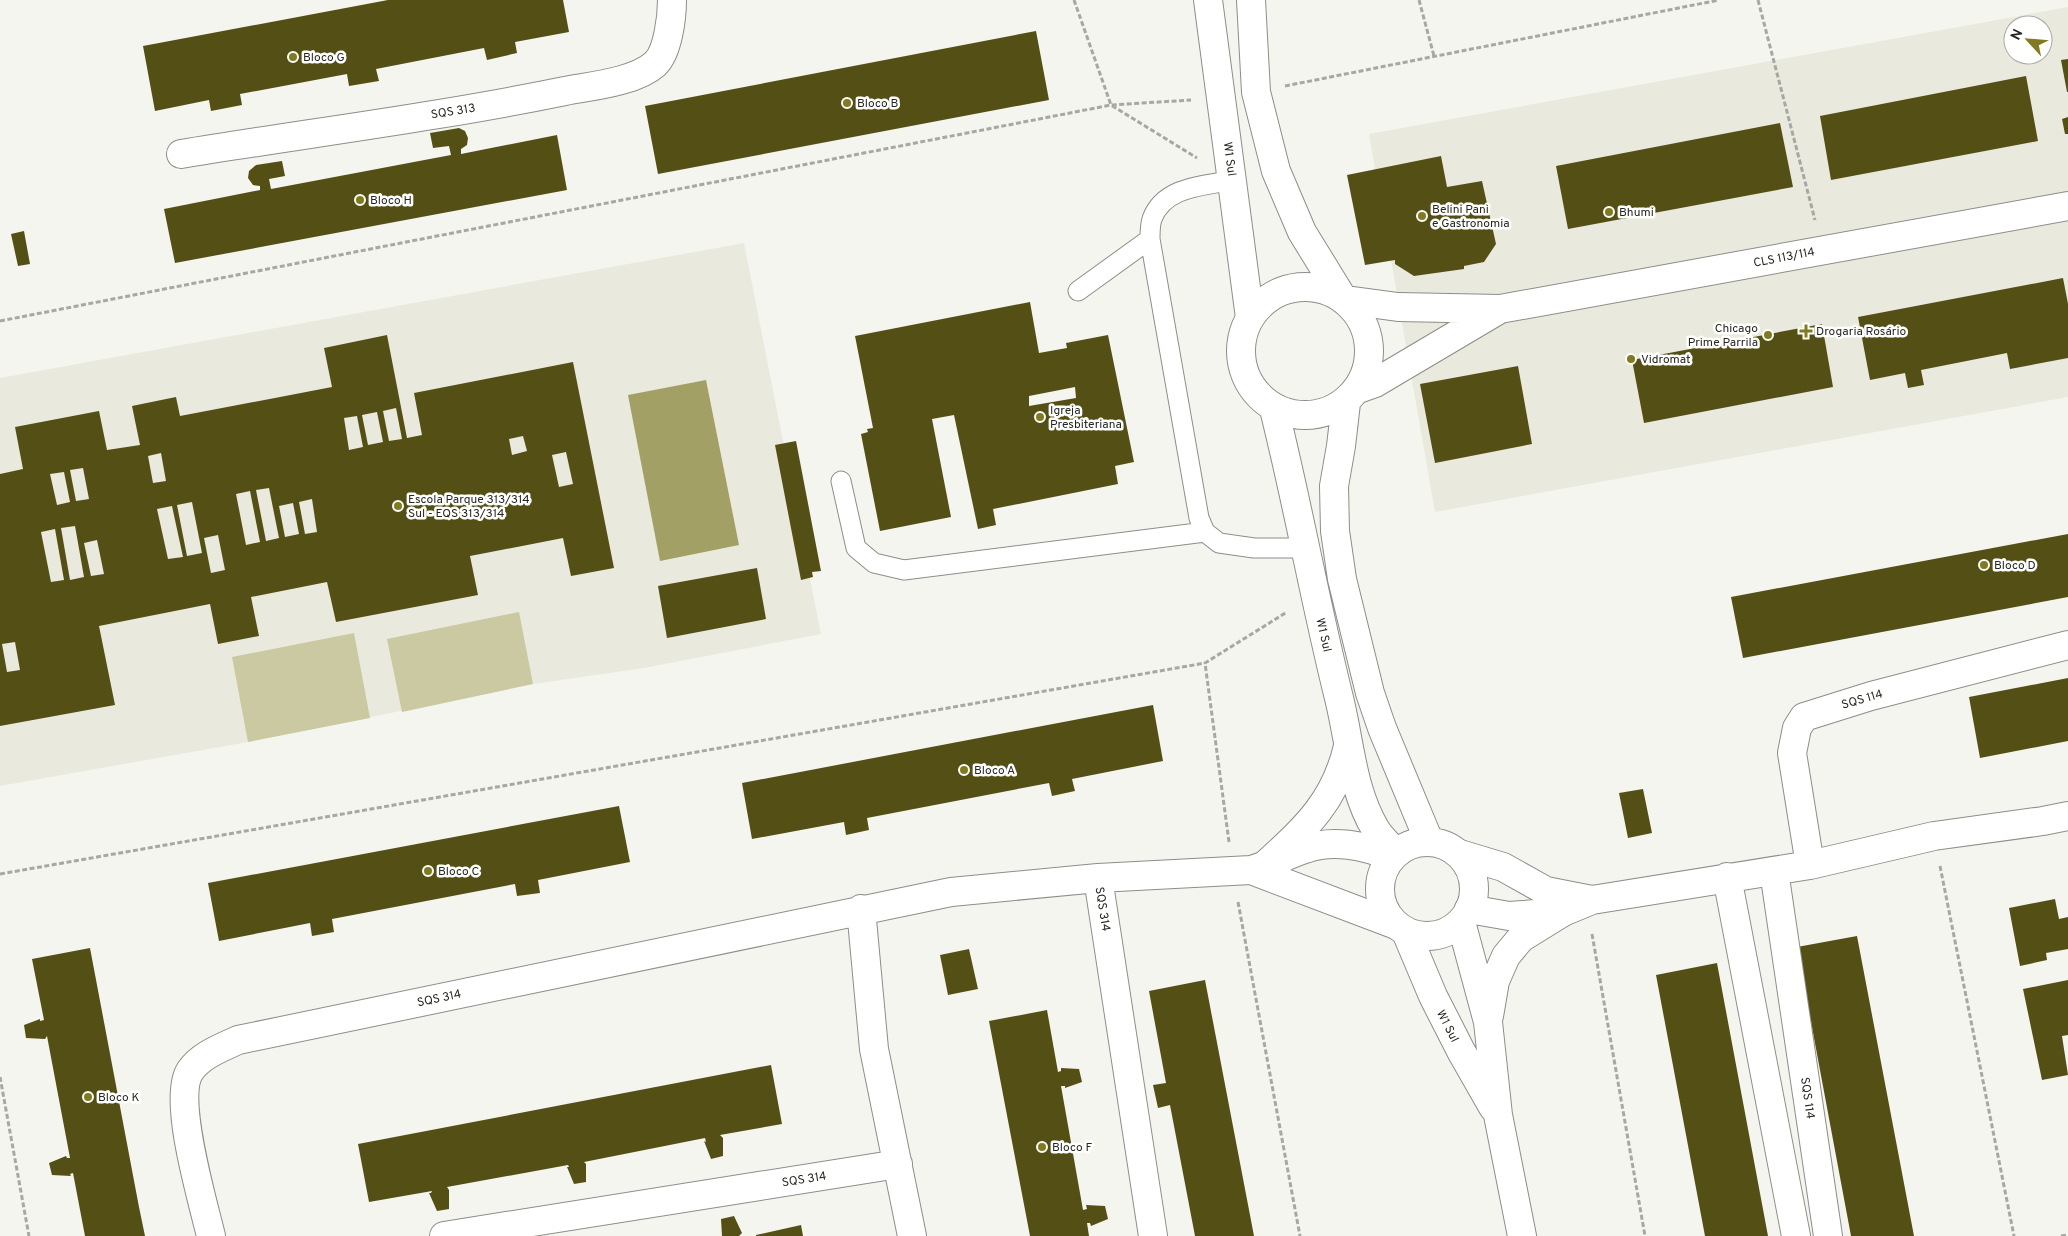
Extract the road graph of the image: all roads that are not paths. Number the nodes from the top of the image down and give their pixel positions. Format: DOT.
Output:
graph roads {
  1 [pos="672,0"];
  2 [pos="1251,0"];
  3 [pos="1205,7"];
  4 [pos="181,154"];
  5 [pos="1233,180"];
  6 [pos="2068,206"];
  7 [pos="1150,239"];
  8 [pos="1078,291"];
  9 [pos="1344,298"];
  10 [pos="1500,309"];
  11 [pos="1250,318"];
  12 [pos="1352,396"];
  13 [pos="1274,409"];
  14 [pos="841,481"];
  15 [pos="1205,532"];
  16 [pos="1306,548"];
  17 [pos="2068,646"];
  18 [pos="1349,744"];
  19 [pos="2068,816"];
  20 [pos="1429,841"];
  21 [pos="1460,854"];
  22 [pos="1393,855"];
  23 [pos="1810,865"];
  24 [pos="1257,869"];
  25 [pos="1774,871"];
  26 [pos="1727,877"];
  27 [pos="1098,878"];
  28 [pos="1580,904"];
  29 [pos="861,909"];
  30 [pos="1465,916"];
  31 [pos="1401,929"];
  32 [pos="1488,1022"];
  33 [pos="1498,1115"];
  34 [pos="898,1164"];
  35 [pos="211,1236"];
  36 [pos="444,1236"];
  37 [pos="912,1236"];
  38 [pos="1153,1236"];
  39 [pos="1522,1236"];
  40 [pos="1796,1236"];
  41 [pos="1828,1236"];
  1 -- 4 [label="street, SQS 313"];
  2 -- 9 [label="street"];
  3 -- 5 [label="street, W1 Sul"];
  5 -- 7 [label="lane"];
  5 -- 11 [label="street, W1 Sul"];
  6 -- 10 [label="street, CLS 113/114"];
  7 -- 8 [label="lane"];
  7 -- 15 [label="lane"];
  9 -- 10 [label="street, CLS 113/114"];
  9 -- 11 [label="street"];
  9 -- 12 [label="street"];
  10 -- 12 [label="street, CLS 113/114"];
  11 -- 13 [label="street"];
  12 -- 13 [label="street"];
  12 -- 20 [label="street"];
  13 -- 16 [label="street, W1 Sul"];
  14 -- 15 [label="lane"];
  15 -- 16 [label="lane"];
  16 -- 18 [label="street, W1 Sul"];
  17 -- 23 [label="street, SQS 114"];
  18 -- 22 [label="street, W1 Sul"];
  18 -- 24 [label="street"];
  19 -- 23 [label="street"];
  20 -- 21 [label="street"];
  20 -- 22 [label="street"];
  21 -- 28 [label="street"];
  21 -- 30 [label="street"];
  22 -- 24 [label="street, SQS 314"];
  22 -- 31 [label="street"];
  23 -- 25 [label="street"];
  24 -- 27 [label="street, SQS 314"];
  24 -- 31 [label="street, SQS 314"];
  25 -- 26 [label="street"];
  25 -- 41 [label="street, SQS 114"];
  26 -- 28 [label="street"];
  26 -- 40 [label="street"];
  27 -- 29 [label="street, SQS 314"];
  27 -- 38 [label="street, SQS 314"];
  28 -- 30 [label="street"];
  28 -- 32 [label="street"];
  29 -- 34 [label="street"];
  29 -- 35 [label="street, SQS 314"];
  30 -- 31 [label="street"];
  30 -- 32 [label="street, W1 Sul"];
  31 -- 33 [label="street, W1 Sul"];
  32 -- 33 [label="street, W1 Sul"];
  33 -- 39 [label="street, W1 Sul"];
  34 -- 36 [label="street, SQS 314"];
  34 -- 37 [label="street"];
}
